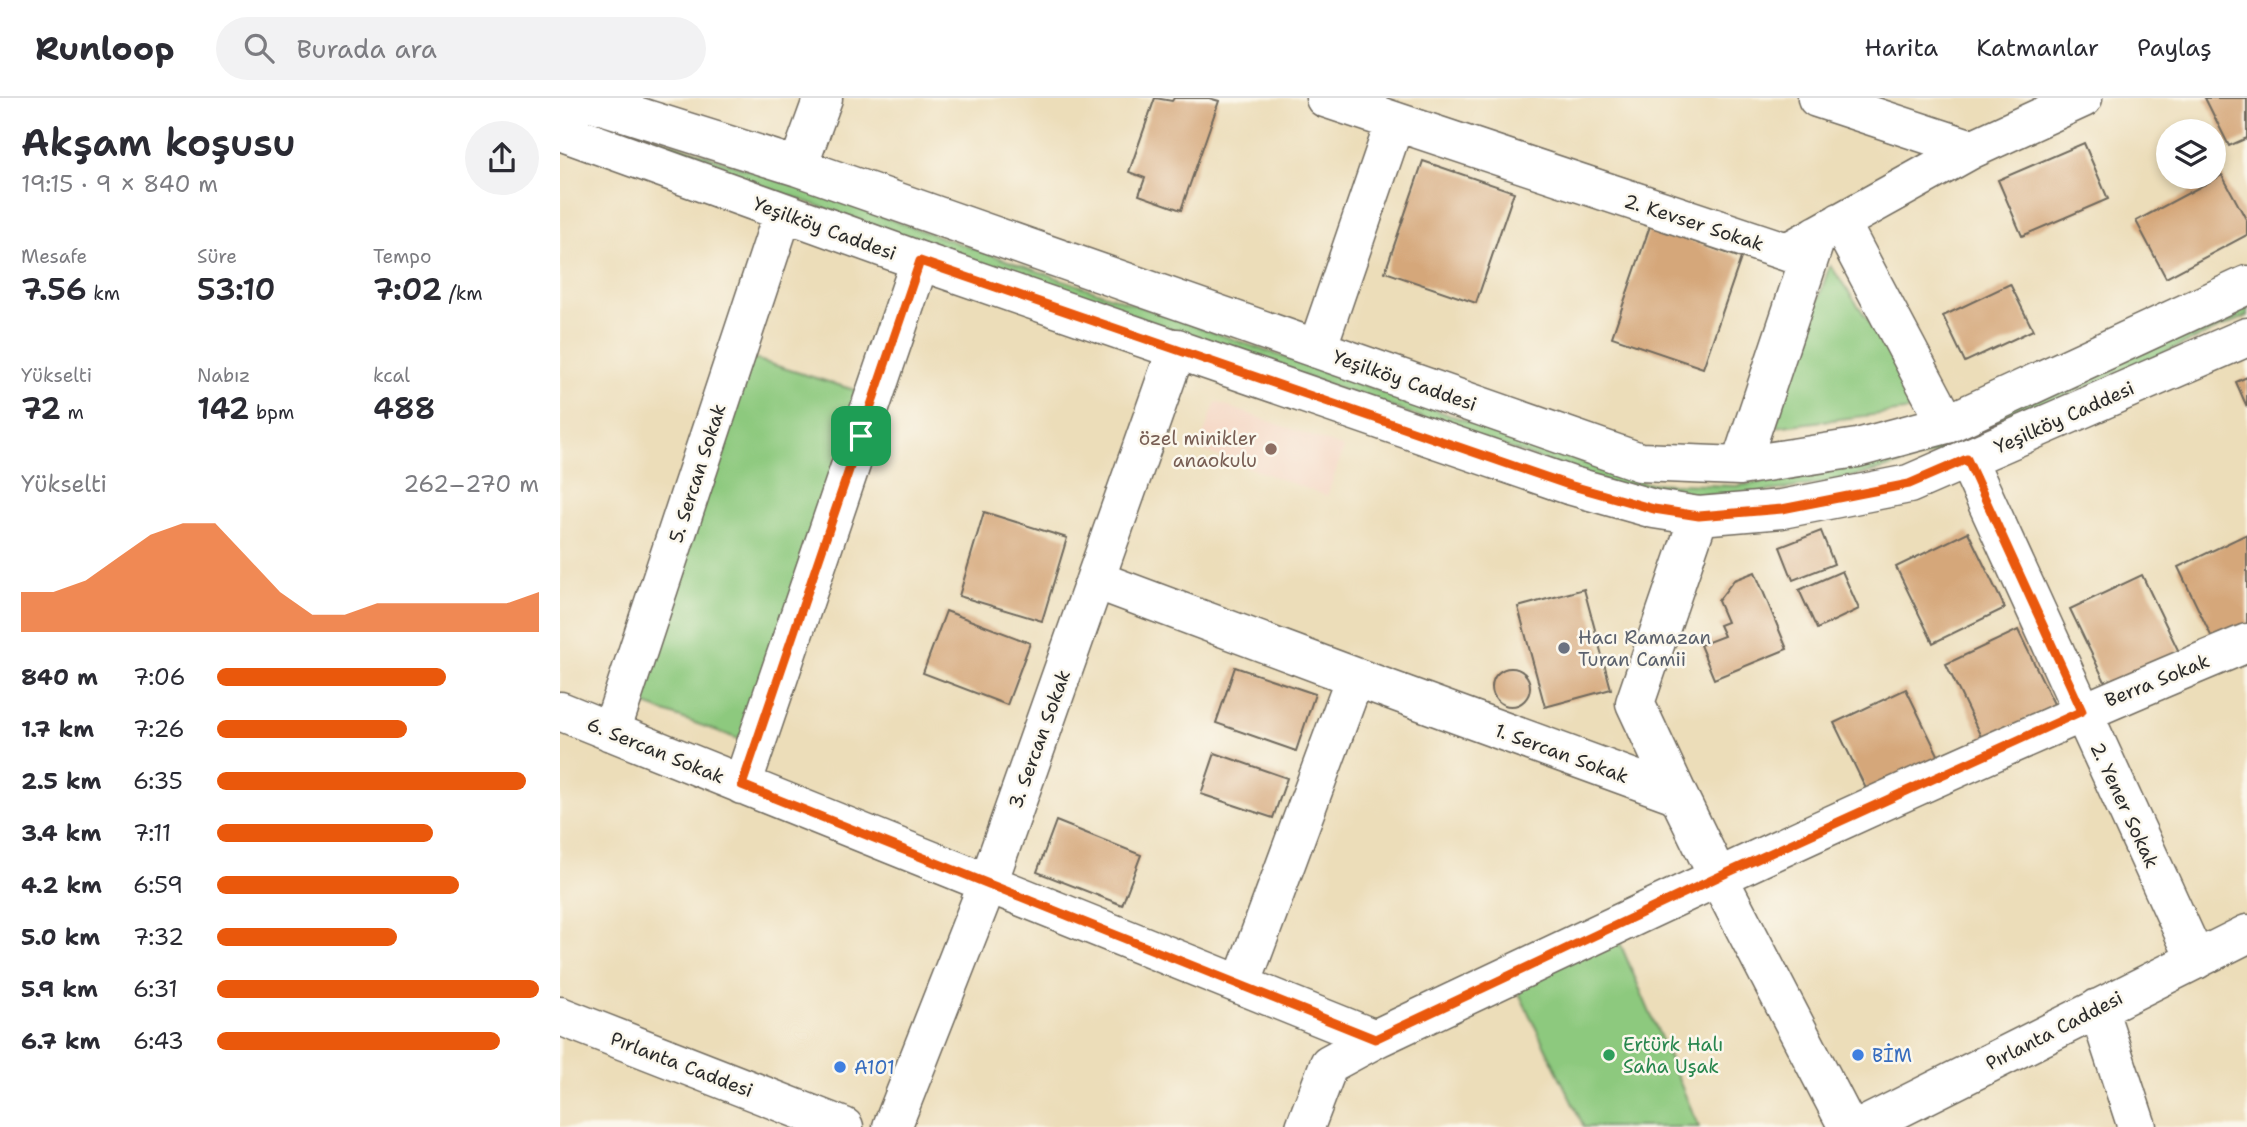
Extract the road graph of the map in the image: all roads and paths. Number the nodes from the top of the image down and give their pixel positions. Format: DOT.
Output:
graph roads {
  1 [pos="823,98"];
  2 [pos="1325,98"];
  3 [pos="1817,98"];
  4 [pos="2083,98"];
  5 [pos="560,103"];
  6 [pos="1395,122"];
  7 [pos="560,127"];
  8 [pos="1972,149"];
  9 [pos="798,167"];
  10 [pos="783,213"];
  11 [pos="1829,229"];
  12 [pos="920,261"];
  13 [pos="2247,285"];
  14 [pos="2247,337"];
  15 [pos="1177,348"];
  16 [pos="1317,349"];
  17 [pos="1947,424"];
  18 [pos="1967,459"];
  19 [pos="1740,466"];
  20 [pos="1699,516"];
  21 [pos="1096,580"];
  22 [pos="2247,643"];
  23 [pos="1354,677"];
  24 [pos="2082,711"];
  25 [pos="560,712"];
  26 [pos="611,732"];
  27 [pos="742,785"];
  28 [pos="1678,794"];
  29 [pos="1718,877"];
  30 [pos="988,883"];
  31 [pos="2247,933"];
  32 [pos="2196,960"];
  33 [pos="1241,985"];
  34 [pos="2098,1008"];
  35 [pos="560,1016"];
  36 [pos="1375,1039"];
  37 [pos="844,1127"];
  38 [pos="892,1127"];
  39 [pos="1305,1127"];
  40 [pos="1848,1127"];
  41 [pos="1862,1127"];
  42 [pos="2137,1127"];
  1 -- 9 [label="street"];
  2 -- 6 [label="street, 2. Kevser Sokak"];
  3 -- 8 [label="street"];
  4 -- 8 [label="street, 2. Kevser Sokak"];
  5 -- 9 [label="street, Yeşilköy Caddesi"];
  6 -- 11 [label="street, 2. Kevser Sokak"];
  6 -- 16 [label="street"];
  7 -- 10 [label="street, Yeşilköy Caddesi"];
  8 -- 11 [label="street, 2. Kevser Sokak"];
  9 -- 16 [label="street, Yeşilköy Caddesi"];
  10 -- 12 [label="street, Yeşilköy Caddesi"];
  10 -- 26 [label="street, 5. Sercan Sokak"];
  11 -- 17 [label="street"];
  11 -- 19 [label="street"];
  12 -- 15 [label="street, Yeşilköy Caddesi"];
  12 -- 27 [label="street"];
  13 -- 17 [label="street, Yeşilköy Caddesi"];
  14 -- 18 [label="street, Yeşilköy Caddesi"];
  15 -- 20 [label="street, Yeşilköy Caddesi"];
  15 -- 21 [label="street, 3. Sercan Sokak"];
  16 -- 19 [label="street, Yeşilköy Caddesi"];
  17 -- 19 [label="street, Yeşilköy Caddesi"];
  18 -- 20 [label="street, Yeşilköy Caddesi"];
  18 -- 24 [label="street, 2. Yener Sokak"];
  20 -- 28 [label="street"];
  21 -- 23 [label="street, 1. Sercan Sokak"];
  21 -- 30 [label="street, 3. Sercan Sokak"];
  22 -- 24 [label="street, Berra Sokak"];
  23 -- 28 [label="street, 1. Sercan Sokak"];
  23 -- 33 [label="street"];
  24 -- 29 [label="street, Berra Sokak"];
  24 -- 32 [label="street, 2. Yener Sokak"];
  25 -- 26 [label="street, 6. Sercan Sokak"];
  26 -- 27 [label="street, 6. Sercan Sokak"];
  27 -- 30 [label="street, 6. Sercan Sokak"];
  28 -- 29 [label="street"];
  29 -- 36 [label="street, Berra Sokak"];
  29 -- 40 [label="street"];
  30 -- 33 [label="street, 6. Sercan Sokak"];
  30 -- 38 [label="street, 3. Sercan Sokak"];
  31 -- 32 [label="street, Pırlanta Caddesi"];
  32 -- 34 [label="street, Pırlanta Caddesi"];
  33 -- 36 [label="street, 6. Sercan Sokak"];
  34 -- 41 [label="street, Pırlanta Caddesi"];
  34 -- 42 [label="street"];
  35 -- 37 [label="street, Pırlanta Caddesi"];
  36 -- 39 [label="street, Berra Sokak"];
}
